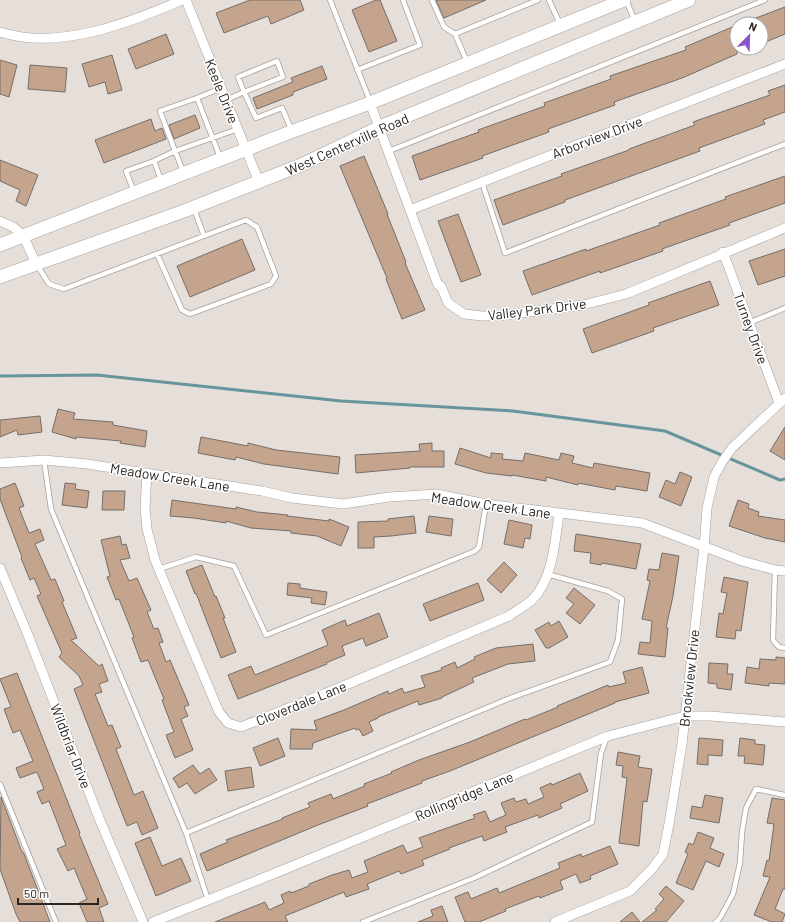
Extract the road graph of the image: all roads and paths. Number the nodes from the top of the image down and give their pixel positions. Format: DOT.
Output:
graph roads {
  1 [pos="182,0"];
  2 [pos="186,0"];
  3 [pos="330,0"];
  4 [pos="403,0"];
  5 [pos="432,0"];
  6 [pos="538,0"];
  7 [pos="549,0"];
  8 [pos="625,0"];
  9 [pos="689,0"];
  10 [pos="765,0"];
  11 [pos="636,22"];
  12 [pos="561,26"];
  13 [pos="0,32"];
  14 [pos="455,34"];
  15 [pos="467,63"];
  16 [pos="785,64"];
  17 [pos="357,70"];
  18 [pos="221,88"];
  19 [pos="244,92"];
  20 [pos="197,98"];
  21 [pos="226,100"];
  22 [pos="370,103"];
  23 [pos="380,127"];
  24 [pos="238,129"];
  25 [pos="292,131"];
  26 [pos="213,138"];
  27 [pos="785,144"];
  28 [pos="246,149"];
  29 [pos="175,151"];
  30 [pos="389,151"];
  31 [pos="221,159"];
  32 [pos="154,161"];
  33 [pos="184,173"];
  34 [pos="161,182"];
  35 [pos="259,182"];
  36 [pos="482,182"];
  37 [pos="134,192"];
  38 [pos="193,208"];
  39 [pos="410,210"];
  40 [pos="0,221"];
  41 [pos="785,228"];
  42 [pos="23,235"];
  43 [pos="204,236"];
  44 [pos="0,245"];
  45 [pos="723,252"];
  46 [pos="157,254"];
  47 [pos="36,264"];
  48 [pos="0,277"];
  49 [pos="785,308"];
  50 [pos="749,323"];
  51 [pos="782,400"];
  52 [pos="44,460"];
  53 [pos="0,463"];
  54 [pos="147,473"];
  55 [pos="486,504"];
  56 [pos="559,514"];
  57 [pos="704,547"];
  58 [pos="0,568"];
  59 [pos="159,569"];
  60 [pos="775,570"];
  61 [pos="785,571"];
  62 [pos="547,574"];
  63 [pos="785,648"];
  64 [pos="685,716"];
  65 [pos="785,722"];
  66 [pos="608,736"];
  67 [pos="0,784"];
  68 [pos="785,795"];
  69 [pos="186,833"];
  70 [pos="208,900"];
  71 [pos="56,922"];
  72 [pos="143,922"];
  73 [pos="153,922"];
  74 [pos="363,922"];
  75 [pos="555,922"];
  76 [pos="716,922"];
  1 -- 13 [label="street"];
  2 -- 18 [label="street, Keele Drive"];
  3 -- 17 [label="lane"];
  4 -- 17 [label="lane"];
  5 -- 14 [label="lane"];
  6 -- 14 [label="lane"];
  7 -- 12 [label="lane"];
  8 -- 11 [label="lane"];
  8 -- 12 [label="main road, West Centerville Road"];
  9 -- 11 [label="main road, West Centerville Road"];
  10 -- 30 [label="lane"];
  11 -- 23 [label="main road, West Centerville Road"];
  12 -- 15 [label="main road, West Centerville Road"];
  14 -- 15 [label="lane"];
  15 -- 22 [label="main road, West Centerville Road"];
  16 -- 36 [label="street, Arborview Drive"];
  17 -- 22 [label="lane"];
  18 -- 20 [label="lane"];
  18 -- 21 [label="street, Keele Drive"];
  19 -- 19 [label="lane"];
  19 -- 21 [label="lane"];
  19 -- 25 [label="lane"];
  20 -- 26 [label="lane"];
  20 -- 29 [label="lane"];
  21 -- 24 [label="street, Keele Drive"];
  22 -- 23 [label="street, Valley Park Drive"];
  22 -- 25 [label="main road, West Centerville Road"];
  23 -- 30 [label="street, Valley Park Drive"];
  23 -- 35 [label="main road, West Centerville Road"];
  24 -- 26 [label="lane"];
  24 -- 28 [label="street, Keele Drive"];
  25 -- 28 [label="main road, West Centerville Road"];
  26 -- 29 [label="lane"];
  26 -- 31 [label="lane"];
  27 -- 36 [label="lane"];
  28 -- 31 [label="main road, West Centerville Road"];
  28 -- 35 [label="street, Keele Drive"];
  29 -- 32 [label="lane"];
  29 -- 33 [label="lane"];
  30 -- 39 [label="street, Valley Park Drive"];
  31 -- 33 [label="main road, West Centerville Road"];
  32 -- 34 [label="lane"];
  32 -- 37 [label="lane"];
  33 -- 34 [label="main road, West Centerville Road"];
  34 -- 37 [label="main road, West Centerville Road"];
  35 -- 38 [label="main road, West Centerville Road"];
  36 -- 39 [label="street, Arborview Drive"];
  37 -- 42 [label="main road, West Centerville Road"];
  38 -- 43 [label="lane"];
  38 -- 47 [label="main road, West Centerville Road"];
  39 -- 45 [label="street, Valley Park Drive"];
  40 -- 42 [label="street"];
  41 -- 45 [label="street, Valley Park Drive"];
  42 -- 44 [label="main road, West Centerville Road"];
  42 -- 47 [label="street"];
  43 -- 46 [label="lane"];
  43 -- 46 [label="lane"];
  45 -- 50 [label="street, Turney Drive"];
  46 -- 47 [label="lane"];
  47 -- 48 [label="main road, West Centerville Road"];
  49 -- 50 [label="lane"];
  50 -- 51 [label="street, Turney Drive"];
  51 -- 57 [label="street, Brookview Drive"];
  52 -- 53 [label="street, Meadow Creek Lane"];
  52 -- 54 [label="street, Meadow Creek Lane"];
  52 -- 69 [label="lane"];
  54 -- 55 [label="street, Meadow Creek Lane"];
  54 -- 59 [label="street, Cloverdale Lane"];
  55 -- 56 [label="street, Meadow Creek Lane"];
  55 -- 59 [label="lane"];
  56 -- 57 [label="street, Meadow Creek Lane"];
  56 -- 62 [label="street, Cloverdale Lane"];
  57 -- 60 [label="street, Meadow Creek Lane"];
  57 -- 64 [label="street, Brookview Drive"];
  58 -- 72 [label="street, Wildbriar Drive"];
  59 -- 62 [label="street, Cloverdale Lane"];
  60 -- 61 [label="street, Meadow Creek Lane"];
  60 -- 63 [label="lane"];
  62 -- 69 [label="lane"];
  64 -- 65 [label="street, Rollingridge Lane"];
  64 -- 66 [label="street, Rollingridge Lane"];
  64 -- 75 [label="street, Brookview Drive"];
  66 -- 70 [label="street, Rollingridge Lane"];
  66 -- 74 [label="lane"];
  67 -- 71 [label="lane"];
  68 -- 76 [label="lane"];
  69 -- 70 [label="lane"];
  70 -- 73 [label="street, Rollingridge Lane"];
}
